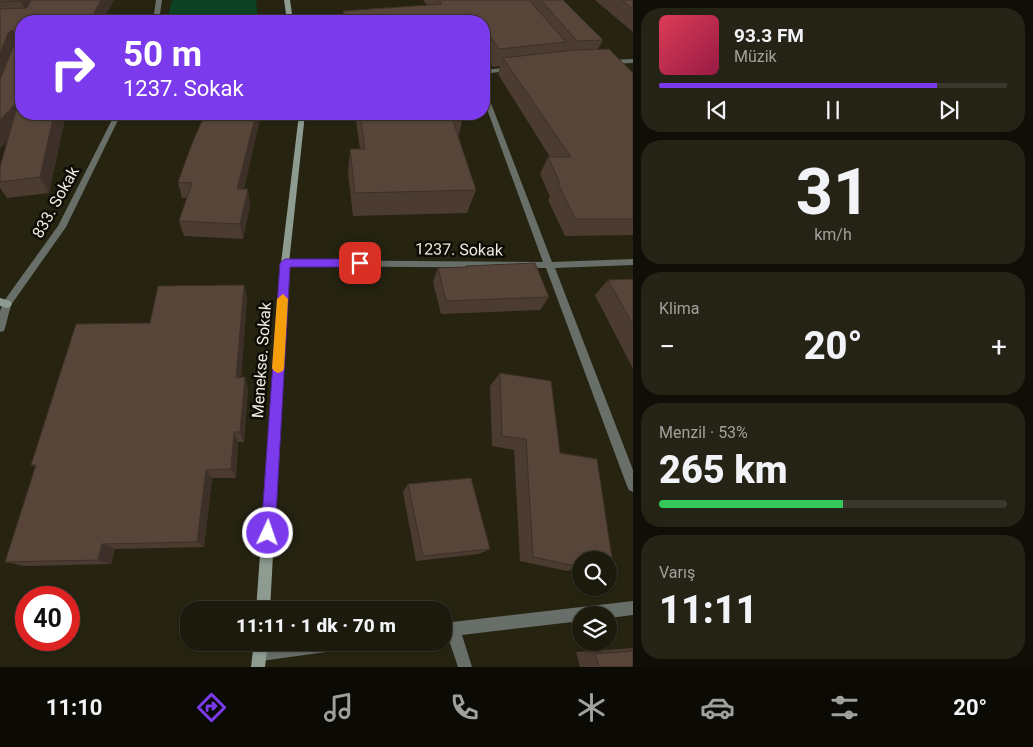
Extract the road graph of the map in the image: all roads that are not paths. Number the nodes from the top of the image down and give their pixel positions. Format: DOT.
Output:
graph roads {
  1 [pos="159,0"];
  2 [pos="287,0"];
  3 [pos="157,15"];
  4 [pos="289,15"];
  5 [pos="633,61"];
  6 [pos="604,62"];
  7 [pos="520,68"];
  8 [pos="490,71"];
  9 [pos="490,109"];
  10 [pos="115,120"];
  11 [pos="301,120"];
  12 [pos="633,262"];
  13 [pos="285,263"];
  14 [pos="550,265"];
  15 [pos="3,303"];
  16 [pos="0,328"];
  17 [pos="633,486"];
  18 [pos="264,601"];
  19 [pos="633,608"];
  20 [pos="452,629"];
  21 [pos="452,638"];
  22 [pos="287,651"];
  23 [pos="260,655"];
  24 [pos="465,667"];
  1 -- 3 [label="street"];
  2 -- 4 [label="street"];
  5 -- 6 [label="street"];
  7 -- 8 [label="street"];
  9 -- 14 [label="street"];
  10 -- 15 [label="street, 833. Sokak"];
  11 -- 13 [label="street, Menekse. Sokak"];
  12 -- 14 [label="street, 1237. Sokak"];
  13 -- 14 [label="street, 1237. Sokak"];
  13 -- 18 [label="street, Menekse. Sokak"];
  14 -- 17 [label="street"];
  15 -- 16 [label="street, 833. Sokak"];
  19 -- 20 [label="street"];
  21 -- 24 [label="street"];
  22 -- 23 [label="street"];
}
